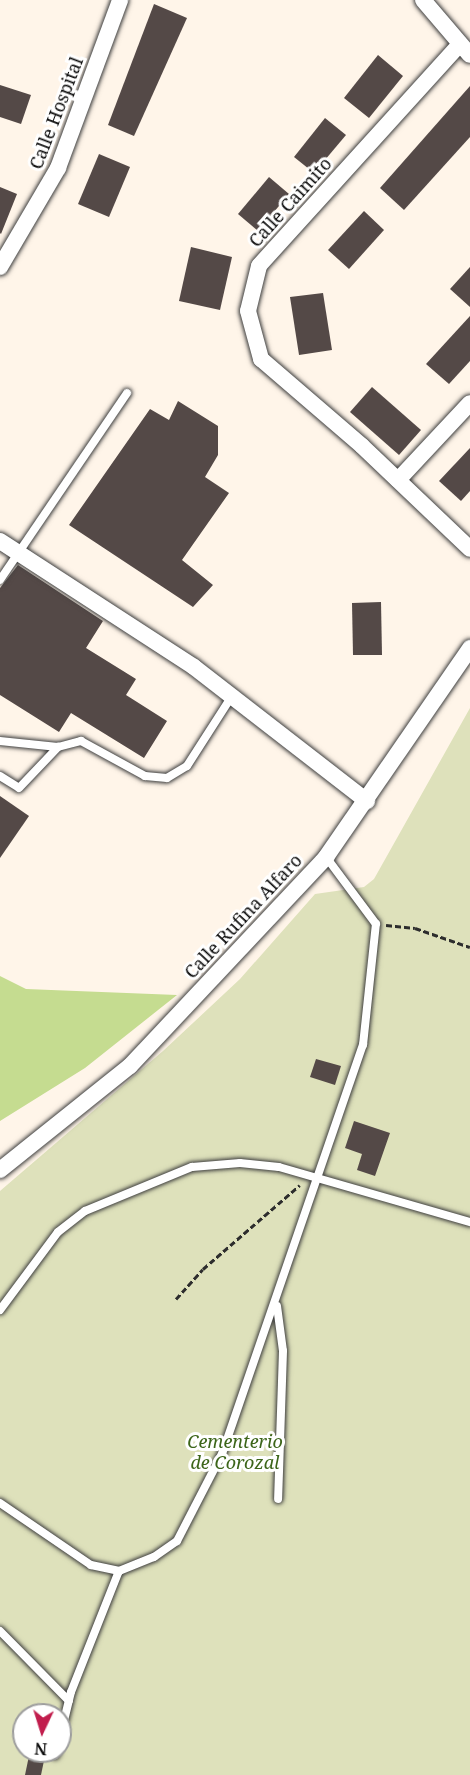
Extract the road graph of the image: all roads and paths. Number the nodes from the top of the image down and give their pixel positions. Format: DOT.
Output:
graph roads {
  1 [pos="120,0"];
  2 [pos="423,0"];
  3 [pos="465,50"];
  4 [pos="6,246"];
  5 [pos="0,267"];
  6 [pos="127,393"];
  7 [pos="470,403"];
  8 [pos="398,480"];
  9 [pos="0,541"];
  10 [pos="470,549"];
  11 [pos="18,553"];
  12 [pos="0,580"];
  13 [pos="470,648"];
  14 [pos="233,696"];
  15 [pos="0,741"];
  16 [pos="58,747"];
  17 [pos="0,776"];
  18 [pos="367,801"];
  19 [pos="326,857"];
  20 [pos="376,924"];
  21 [pos="470,947"];
  22 [pos="0,1170"];
  23 [pos="306,1173"];
  24 [pos="318,1176"];
  25 [pos="470,1222"];
  26 [pos="176,1299"];
  27 [pos="277,1303"];
  28 [pos="0,1310"];
  29 [pos="278,1499"];
  30 [pos="0,1503"];
  31 [pos="119,1571"];
  32 [pos="0,1631"];
  33 [pos="69,1701"];
  1 -- 4 [label="street, Calle Hospital"];
  2 -- 3 [label="street"];
  3 -- 8 [label="street, Calle Caimito"];
  4 -- 5 [label="street, Calle Hospital"];
  6 -- 11 [label="lane"];
  7 -- 8 [label="street"];
  8 -- 10 [label="street, Calle Caimito"];
  9 -- 11 [label="street"];
  11 -- 12 [label="lane"];
  11 -- 14 [label="street"];
  13 -- 18 [label="street, Calle Rufina Alfaro"];
  14 -- 16 [label="lane"];
  14 -- 18 [label="street"];
  15 -- 16 [label="lane"];
  16 -- 17 [label="lane"];
  18 -- 19 [label="street, Calle Rufina Alfaro"];
  19 -- 20 [label="lane"];
  19 -- 22 [label="street, Calle Rufina Alfaro"];
  20 -- 21 [label="path"];
  20 -- 24 [label="lane"];
  23 -- 24 [label="lane"];
  23 -- 26 [label="path"];
  23 -- 28 [label="lane"];
  24 -- 25 [label="lane"];
  24 -- 27 [label="lane"];
  27 -- 29 [label="lane"];
  27 -- 31 [label="lane"];
  30 -- 31 [label="lane"];
  31 -- 33 [label="lane"];
  32 -- 33 [label="lane"];
}
